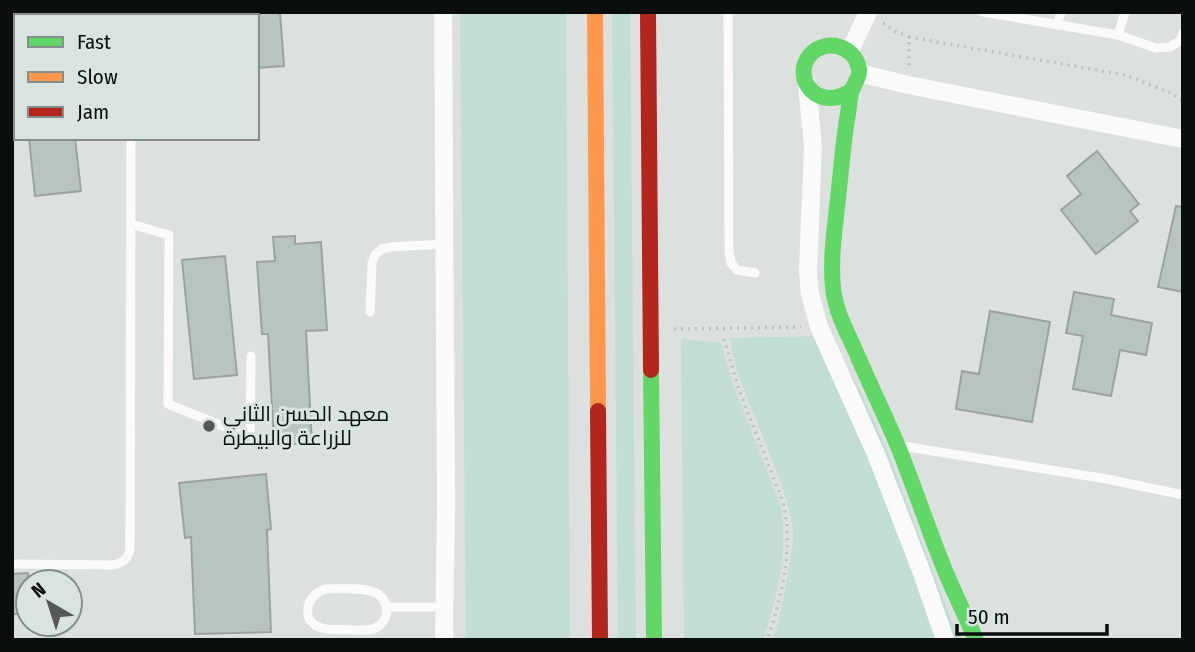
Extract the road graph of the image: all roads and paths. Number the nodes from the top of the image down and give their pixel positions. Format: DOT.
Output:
graph roads {
  1 [pos="443,12"];
  2 [pos="595,12"];
  3 [pos="648,12"];
  4 [pos="728,12"];
  5 [pos="1061,12"];
  6 [pos="1125,12"];
  7 [pos="868,13"];
  8 [pos="989,13"];
  9 [pos="1057,25"];
  10 [pos="1183,33"];
  11 [pos="1118,35"];
  12 [pos="909,37"];
  13 [pos="850,51"];
  14 [pos="856,81"];
  15 [pos="807,84"];
  16 [pos="908,85"];
  17 [pos="1183,101"];
  18 [pos="1183,139"];
  19 [pos="131,140"];
  20 [pos="131,224"];
  21 [pos="444,244"];
  22 [pos="755,273"];
  23 [pos="370,312"];
  24 [pos="819,327"];
  25 [pos="674,330"];
  26 [pos="724,339"];
  27 [pos="251,356"];
  28 [pos="897,445"];
  29 [pos="1183,495"];
  30 [pos="12,564"];
  31 [pos="387,607"];
  32 [pos="444,607"];
  33 [pos="444,640"];
  34 [pos="600,640"];
  35 [pos="654,640"];
  36 [pos="767,640"];
  37 [pos="945,640"];
  38 [pos="976,640"];
  1 -- 21 [label="street"];
  2 -- 34 [label="main road"];
  3 -- 35 [label="main road"];
  4 -- 22 [label="lane"];
  5 -- 9 [label="lane"];
  6 -- 11 [label="lane"];
  7 -- 12 [label="path"];
  7 -- 13 [label="street"];
  8 -- 9 [label="lane"];
  9 -- 11 [label="lane"];
  10 -- 11 [label="lane"];
  12 -- 16 [label="path"];
  12 -- 17 [label="path"];
  13 -- 14 [label="main road"];
  13 -- 15 [label="main road"];
  14 -- 15 [label="main road"];
  14 -- 16 [label="street"];
  14 -- 28 [label="main road"];
  15 -- 24 [label="street"];
  16 -- 18 [label="street"];
  19 -- 20 [label="lane"];
  20 -- 27 [label="lane"];
  20 -- 30 [label="lane"];
  21 -- 23 [label="lane"];
  21 -- 32 [label="street"];
  24 -- 25 [label="path"];
  24 -- 37 [label="street"];
  26 -- 36 [label="path"];
  28 -- 29 [label="lane"];
  28 -- 38 [label="main road"];
  31 -- 31 [label="lane"];
  31 -- 32 [label="lane"];
  32 -- 33 [label="street"];
}
